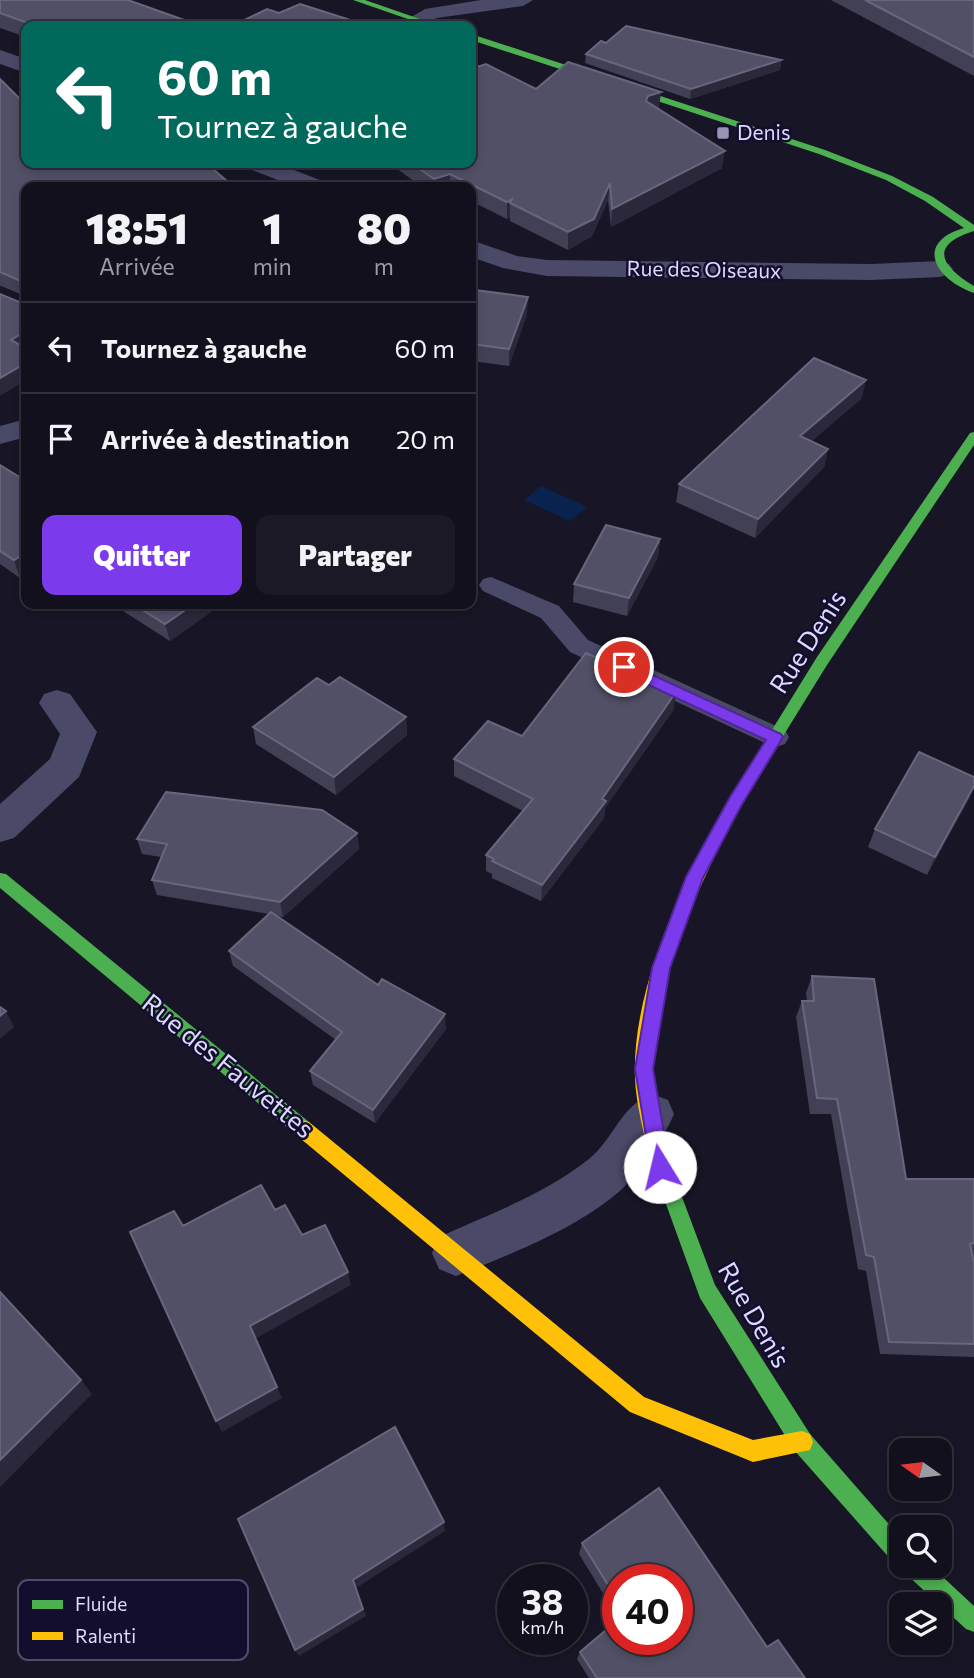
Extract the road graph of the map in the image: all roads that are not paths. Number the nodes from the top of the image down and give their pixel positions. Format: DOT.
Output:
graph roads {
  1 [pos="357,0"];
  2 [pos="523,0"];
  3 [pos="416,20"];
  4 [pos="419,21"];
  5 [pos="476,39"];
  6 [pos="0,57"];
  7 [pos="21,65"];
  8 [pos="268,168"];
  9 [pos="304,182"];
  10 [pos="972,228"];
  11 [pos="476,254"];
  12 [pos="940,269"];
  13 [pos="974,290"];
  14 [pos="21,429"];
  15 [pos="0,435"];
  16 [pos="974,436"];
  17 [pos="491,585"];
  18 [pos="57,703"];
  19 [pos="776,737"];
  20 [pos="0,827"];
  21 [pos="0,879"];
  22 [pos="652,1114"];
  23 [pos="456,1253"];
  24 [pos="802,1442"];
  25 [pos="889,1541"];
  26 [pos="927,1578"];
  27 [pos="974,1621"];
  1 -- 3 [label="street"];
  2 -- 3 [label="street"];
  3 -- 4 [label="street"];
  5 -- 10 [label="street"];
  6 -- 7 [label="street"];
  8 -- 9 [label="street"];
  10 -- 12 [label="street"];
  11 -- 12 [label="street, Rue des Oiseaux"];
  12 -- 13 [label="street"];
  14 -- 15 [label="street"];
  16 -- 19 [label="street, Rue Denis"];
  17 -- 19 [label="lane"];
  18 -- 20 [label="street"];
  19 -- 22 [label="street, Rue Denis"];
  21 -- 23 [label="street, Rue des Fauvettes"];
  22 -- 23 [label="street"];
  22 -- 24 [label="street, Rue Denis"];
  23 -- 24 [label="street, Rue des Fauvettes"];
  24 -- 25 [label="street, Rue Denis"];
  26 -- 27 [label="street"];
}
